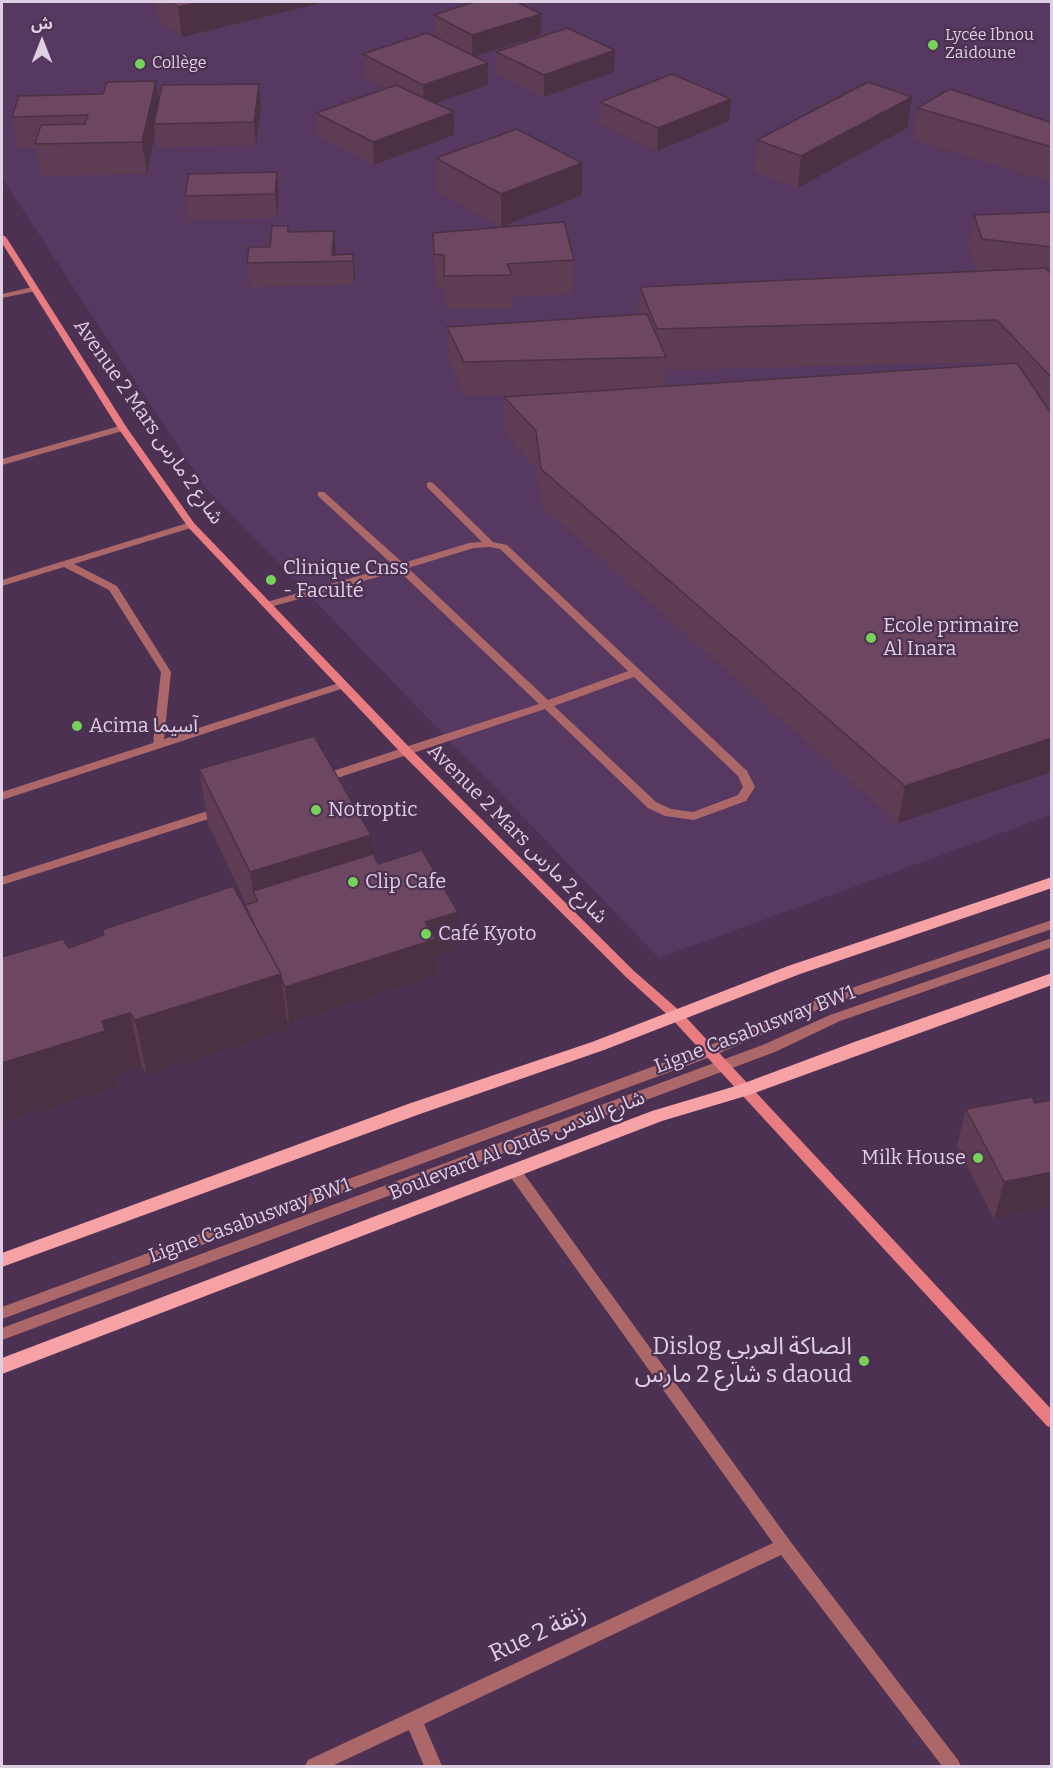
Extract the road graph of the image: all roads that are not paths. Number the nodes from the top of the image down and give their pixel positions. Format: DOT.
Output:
graph roads {
  1 [pos="2,237"];
  2 [pos="33,289"];
  3 [pos="2,296"];
  4 [pos="123,428"];
  5 [pos="2,462"];
  6 [pos="430,485"];
  7 [pos="321,494"];
  8 [pos="191,525"];
  9 [pos="490,544"];
  10 [pos="66,564"];
  11 [pos="401,567"];
  12 [pos="2,583"];
  13 [pos="267,605"];
  14 [pos="636,672"];
  15 [pos="343,685"];
  16 [pos="546,705"];
  17 [pos="158,744"];
  18 [pos="406,751"];
  19 [pos="305,784"];
  20 [pos="2,796"];
  21 [pos="226,809"];
  22 [pos="2,881"];
  23 [pos="1052,882"];
  24 [pos="1052,924"];
  25 [pos="1052,942"];
  26 [pos="1052,979"];
  27 [pos="676,1016"];
  28 [pos="708,1052"];
  29 [pos="721,1066"];
  30 [pos="743,1090"];
  31 [pos="514,1171"];
  32 [pos="2,1260"];
  33 [pos="2,1313"];
  34 [pos="2,1334"];
  35 [pos="2,1366"];
  36 [pos="1052,1421"];
  37 [pos="784,1546"];
  38 [pos="413,1719"];
  39 [pos="314,1767"];
  40 [pos="433,1767"];
  41 [pos="951,1767"];
  1 -- 2 [label="main road, Avenue 2 Mars شارع 2 مارس"];
  2 -- 3 [label="street"];
  2 -- 4 [label="main road, Avenue 2 Mars شارع 2 مارس"];
  4 -- 5 [label="street"];
  4 -- 8 [label="main road, Avenue 2 Mars شارع 2 مارس"];
  6 -- 9 [label="street"];
  7 -- 11 [label="street"];
  8 -- 10 [label="street"];
  8 -- 13 [label="main road, Avenue 2 Mars شارع 2 مارس"];
  9 -- 11 [label="street"];
  9 -- 14 [label="street"];
  10 -- 12 [label="street"];
  10 -- 17 [label="street"];
  11 -- 13 [label="street"];
  11 -- 16 [label="street"];
  13 -- 15 [label="main road, Avenue 2 Mars شارع 2 مارس"];
  14 -- 16 [label="street"];
  14 -- 16 [label="street"];
  15 -- 17 [label="street"];
  15 -- 18 [label="main road, Avenue 2 Mars شارع 2 مارس"];
  16 -- 18 [label="street"];
  17 -- 20 [label="street"];
  18 -- 19 [label="street"];
  18 -- 27 [label="main road, Avenue 2 Mars شارع 2 مارس"];
  21 -- 22 [label="street"];
  23 -- 27 [label="main road"];
  24 -- 28 [label="street, Ligne Casabusway BW1"];
  25 -- 29 [label="street, Ligne Casabusway BW1"];
  26 -- 30 [label="main road, Boulevard Al Quds شارع القدس"];
  27 -- 28 [label="main road, Avenue 2 Mars شارع 2 مارس"];
  27 -- 32 [label="main road"];
  28 -- 29 [label="main road, Avenue 2 Mars شارع 2 مارس"];
  28 -- 33 [label="street, Ligne Casabusway BW1"];
  29 -- 30 [label="main road, Avenue 2 Mars شارع 2 مارس"];
  29 -- 34 [label="street, Ligne Casabusway BW1"];
  30 -- 31 [label="main road, Boulevard Al Quds شارع القدس"];
  30 -- 36 [label="main road, Avenue 2 Mars شارع 2 مارس"];
  31 -- 35 [label="main road, Boulevard Al Quds شارع القدس"];
  31 -- 37 [label="street"];
  37 -- 38 [label="street, Rue 2 زنقة"];
  37 -- 41 [label="street"];
  38 -- 39 [label="street, Rue 2 زنقة"];
  38 -- 40 [label="street"];
}
